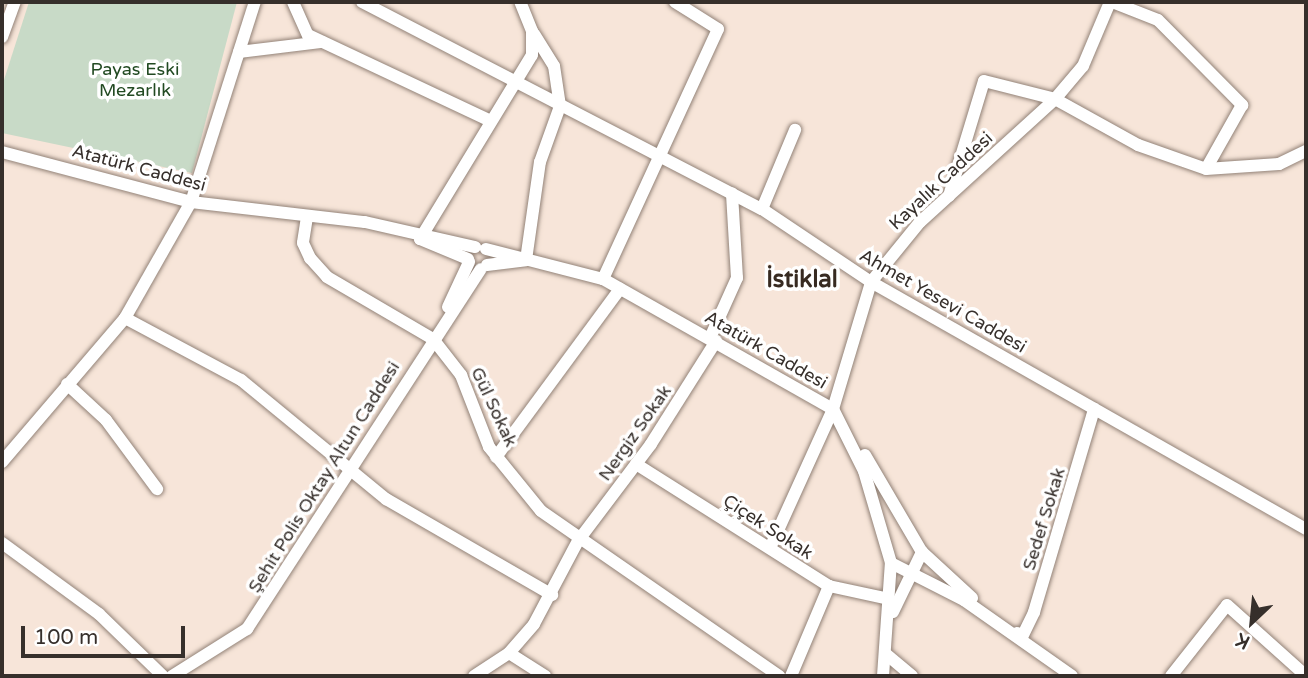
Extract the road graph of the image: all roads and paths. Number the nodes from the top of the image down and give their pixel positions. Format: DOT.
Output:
graph roads {
  1 [pos="15,2"];
  2 [pos="255,2"];
  3 [pos="293,2"];
  4 [pos="362,2"];
  5 [pos="520,2"];
  6 [pos="675,2"];
  7 [pos="1111,2"];
  8 [pos="532,31"];
  9 [pos="2,37"];
  10 [pos="322,41"];
  11 [pos="239,52"];
  12 [pos="522,79"];
  13 [pos="1055,99"];
  14 [pos="560,106"];
  15 [pos="491,121"];
  16 [pos="795,130"];
  17 [pos="1306,151"];
  18 [pos="2,152"];
  19 [pos="663,159"];
  20 [pos="1206,170"];
  21 [pos="732,193"];
  22 [pos="949,196"];
  23 [pos="191,202"];
  24 [pos="762,209"];
  25 [pos="307,217"];
  26 [pos="420,239"];
  27 [pos="481,248"];
  28 [pos="526,260"];
  29 [pos="468,261"];
  30 [pos="484,267"];
  31 [pos="603,279"];
  32 [pos="871,282"];
  33 [pos="620,289"];
  34 [pos="125,318"];
  35 [pos="433,339"];
  36 [pos="713,340"];
  37 [pos="67,384"];
  38 [pos="833,409"];
  39 [pos="1094,409"];
  40 [pos="496,457"];
  41 [pos="2,462"];
  42 [pos="636,464"];
  43 [pos="349,468"];
  44 [pos="157,489"];
  45 [pos="1306,529"];
  46 [pos="914,539"];
  47 [pos="578,541"];
  48 [pos="2,543"];
  49 [pos="771,548"];
  50 [pos="922,552"];
  51 [pos="889,557"];
  52 [pos="912,574"];
  53 [pos="829,586"];
  54 [pos="552,595"];
  55 [pos="889,599"];
  56 [pos="1022,637"];
  57 [pos="886,649"];
  58 [pos="509,653"];
  59 [pos="163,676"];
  60 [pos="172,676"];
  61 [pos="474,676"];
  62 [pos="545,676"];
  63 [pos="779,676"];
  64 [pos="790,676"];
  65 [pos="883,676"];
  66 [pos="912,676"];
  67 [pos="1072,676"];
  68 [pos="1171,676"];
  69 [pos="1306,676"];
  1 -- 9 [label="street"];
  2 -- 11 [label="street"];
  3 -- 10 [label="street"];
  4 -- 12 [label="street, Ahmet Yesevi Caddesi"];
  5 -- 8 [label="street"];
  6 -- 19 [label="street"];
  7 -- 13 [label="street, Kayalık Caddesi"];
  7 -- 20 [label="street"];
  8 -- 12 [label="street"];
  8 -- 14 [label="street"];
  10 -- 11 [label="street"];
  10 -- 15 [label="street"];
  11 -- 23 [label="street"];
  12 -- 14 [label="street, Ahmet Yesevi Caddesi"];
  12 -- 15 [label="street"];
  13 -- 20 [label="street"];
  13 -- 22 [label="street, Kayalık Caddesi"];
  13 -- 22 [label="street"];
  14 -- 19 [label="street, Ahmet Yesevi Caddesi"];
  14 -- 28 [label="street"];
  15 -- 26 [label="street"];
  16 -- 24 [label="street"];
  17 -- 20 [label="street"];
  18 -- 23 [label="street, Atatürk Caddesi"];
  19 -- 21 [label="street, Ahmet Yesevi Caddesi"];
  19 -- 31 [label="street"];
  21 -- 24 [label="street, Ahmet Yesevi Caddesi"];
  21 -- 36 [label="street, Nergiz Sokak"];
  22 -- 32 [label="street, Kayalık Caddesi"];
  23 -- 25 [label="street, Atatürk Caddesi"];
  23 -- 34 [label="street"];
  24 -- 32 [label="street, Ahmet Yesevi Caddesi"];
  25 -- 26 [label="street, Atatürk Caddesi"];
  25 -- 35 [label="street, Gül Sokak"];
  26 -- 27 [label="street, Atatürk Caddesi"];
  26 -- 29 [label="street"];
  27 -- 28 [label="street, Atatürk Caddesi"];
  27 -- 29 [label="street, Şehit Polis Oktay Altun Caddesi"];
  27 -- 30 [label="street"];
  28 -- 30 [label="street"];
  28 -- 31 [label="street, Atatürk Caddesi"];
  29 -- 30 [label="street"];
  29 -- 35 [label="street, Şehit Polis Oktay Altun Caddesi"];
  30 -- 35 [label="street, Şehit Polis Oktay Altun Caddesi"];
  31 -- 33 [label="street, Atatürk Caddesi"];
  32 -- 38 [label="street, Kayalık Caddesi"];
  32 -- 39 [label="street, Ahmet Yesevi Caddesi"];
  33 -- 36 [label="street, Atatürk Caddesi"];
  33 -- 40 [label="street"];
  34 -- 37 [label="street"];
  34 -- 43 [label="street"];
  35 -- 40 [label="street, Gül Sokak"];
  35 -- 43 [label="street, Şehit Polis Oktay Altun Caddesi"];
  36 -- 38 [label="street, Atatürk Caddesi"];
  36 -- 42 [label="street, Nergiz Sokak"];
  37 -- 41 [label="street"];
  37 -- 44 [label="street"];
  38 -- 46 [label="street"];
  38 -- 49 [label="street, Kayalık Caddesi"];
  38 -- 51 [label="street, Atatürk Caddesi"];
  39 -- 45 [label="street, Ahmet Yesevi Caddesi"];
  39 -- 56 [label="street, Sedef Sokak"];
  40 -- 47 [label="street, Gül Sokak"];
  42 -- 47 [label="street, Nergiz Sokak"];
  42 -- 49 [label="street, Çiçek Sokak"];
  43 -- 54 [label="street"];
  43 -- 60 [label="street, Şehit Polis Oktay Altun Caddesi"];
  46 -- 50 [label="street"];
  46 -- 51 [label="street"];
  47 -- 54 [label="street, Nergiz Sokak"];
  47 -- 63 [label="street, Gül Sokak"];
  48 -- 59 [label="street"];
  49 -- 53 [label="street, Çiçek Sokak"];
  50 -- 52 [label="street"];
  50 -- 56 [label="street"];
  51 -- 52 [label="street"];
  51 -- 55 [label="street"];
  52 -- 56 [label="street"];
  52 -- 57 [label="street"];
  53 -- 55 [label="street, Çiçek Sokak"];
  53 -- 64 [label="street"];
  54 -- 58 [label="street, Nergiz Sokak"];
  55 -- 57 [label="street"];
  56 -- 67 [label="street"];
  57 -- 65 [label="street"];
  57 -- 66 [label="street"];
  58 -- 61 [label="street"];
  58 -- 62 [label="street"];
  68 -- 69 [label="street"];
}
